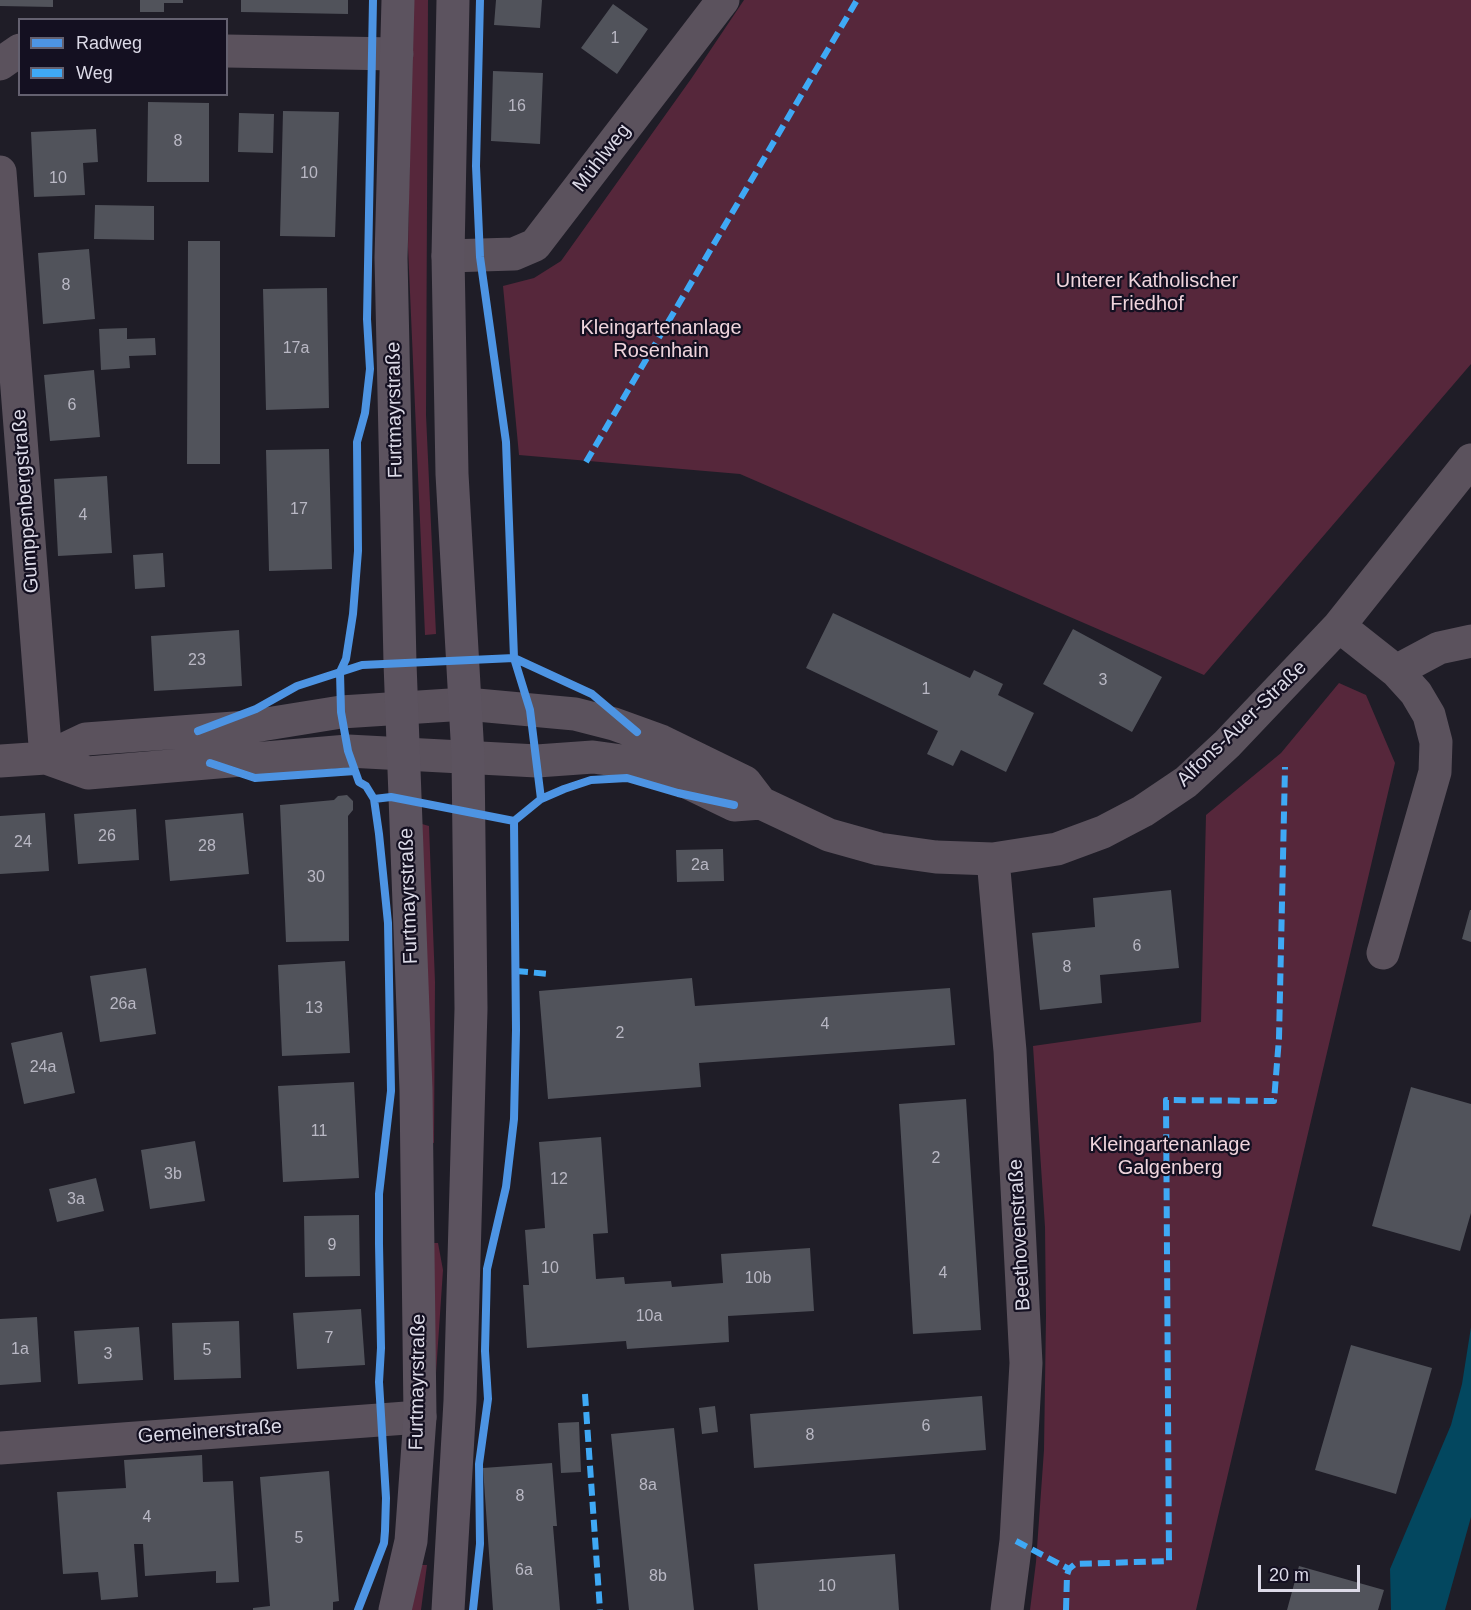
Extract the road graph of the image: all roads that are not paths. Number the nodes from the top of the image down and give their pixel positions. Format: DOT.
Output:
graph roads {
  1 [pos="398,0"];
  2 [pos="453,0"];
  3 [pos="723,0"];
  4 [pos="18,51"];
  5 [pos="228,51"];
  6 [pos="397,54"];
  7 [pos="0,64"];
  8 [pos="0,172"];
  9 [pos="448,256"];
  10 [pos="1471,460"];
  11 [pos="1339,626"];
  12 [pos="1471,641"];
  13 [pos="1396,671"];
  14 [pos="466,704"];
  15 [pos="401,707"];
  16 [pos="404,752"];
  17 [pos="468,756"];
  18 [pos="46,758"];
  19 [pos="0,761"];
  20 [pos="761,803"];
  21 [pos="993,860"];
  22 [pos="1383,953"];
  23 [pos="420,1417"];
  24 [pos="0,1448"];
  25 [pos="395,1610"];
  26 [pos="448,1610"];
  27 [pos="1007,1610"];
  1 -- 6 [label="main road, Furtmayrstraße"];
  2 -- 9 [label="main road, Furtmayrstraße"];
  3 -- 9 [label="street, Mühlweg"];
  4 -- 7 [label="street"];
  5 -- 6 [label="street"];
  6 -- 15 [label="main road, Furtmayrstraße"];
  8 -- 18 [label="street, Gumppenbergstraße"];
  9 -- 14 [label="main road, Furtmayrstraße"];
  10 -- 11 [label="street, Alfons-Auer-Straße"];
  11 -- 13 [label="street"];
  11 -- 21 [label="street, Alfons-Auer-Straße"];
  12 -- 13 [label="street"];
  13 -- 22 [label="street"];
  14 -- 15 [label="street, Alfons-Auer-Straße"];
  14 -- 17 [label="main road, Furtmayrstraße"];
  14 -- 20 [label="street, Alfons-Auer-Straße"];
  15 -- 16 [label="main road, Furtmayrstraße"];
  15 -- 18 [label="street, Alfons-Auer-Straße"];
  16 -- 17 [label="street, Alfons-Auer-Straße"];
  16 -- 18 [label="street, Alfons-Auer-Straße"];
  16 -- 23 [label="main road, Furtmayrstraße"];
  17 -- 20 [label="street, Alfons-Auer-Straße"];
  17 -- 26 [label="main road, Furtmayrstraße"];
  18 -- 19 [label="street"];
  20 -- 21 [label="street, Alfons-Auer-Straße"];
  21 -- 27 [label="street, Beethovenstraße"];
  23 -- 24 [label="street, Gemeinerstraße"];
  23 -- 25 [label="main road, Furtmayrstraße"];
}
